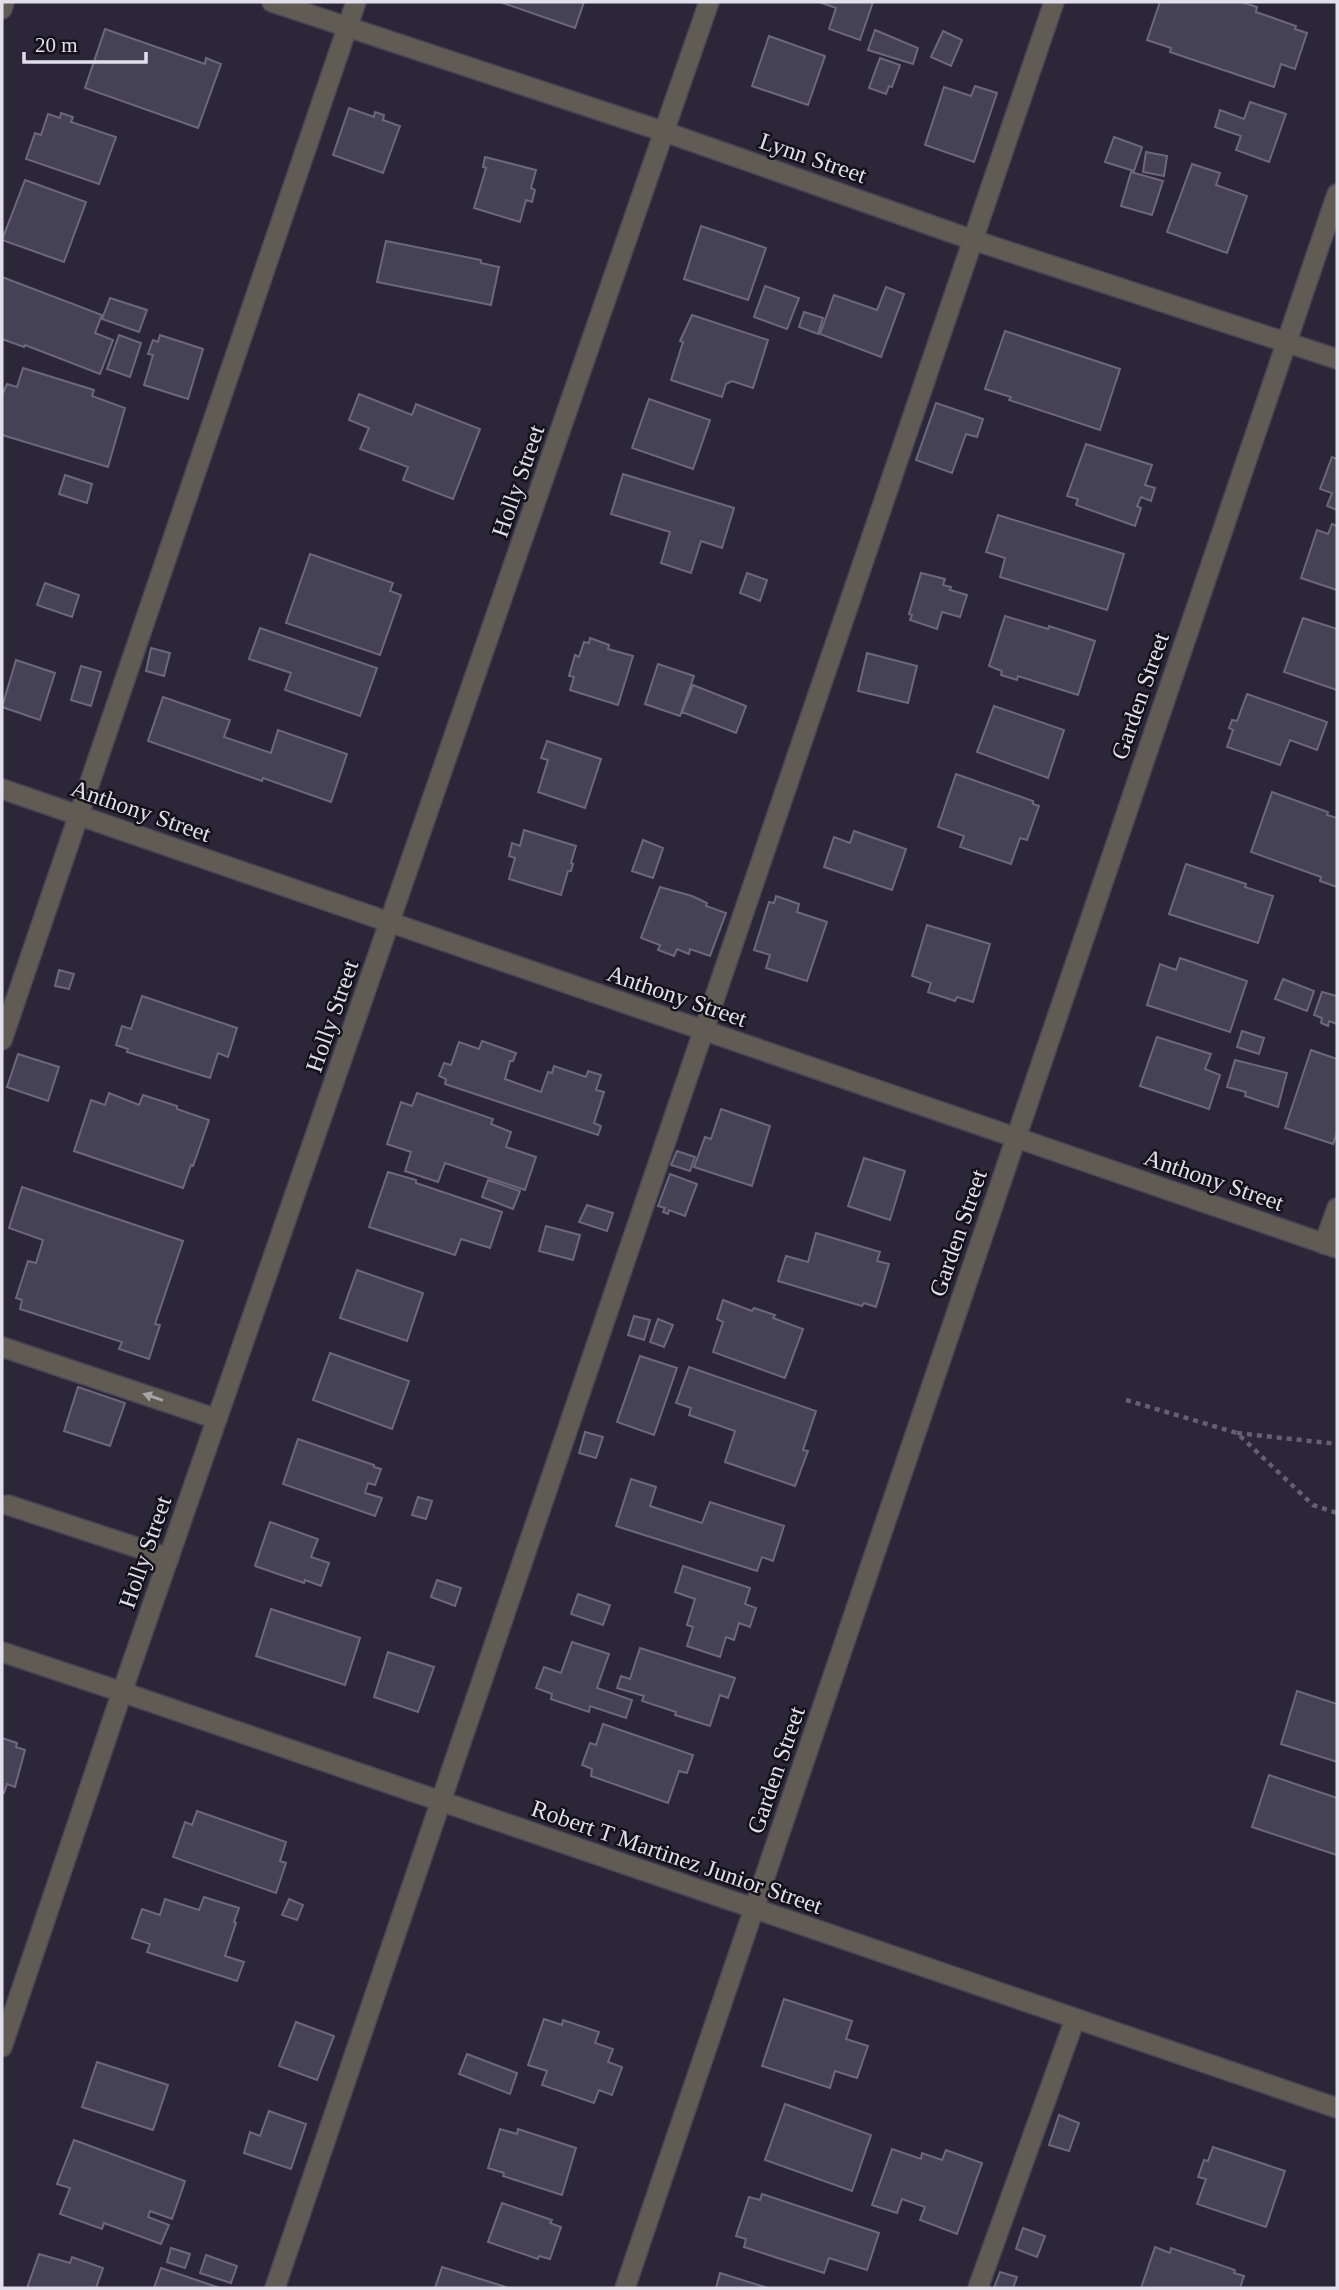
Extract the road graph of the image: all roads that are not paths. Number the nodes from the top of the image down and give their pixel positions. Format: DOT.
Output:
graph roads {
  1 [pos="4,2"];
  2 [pos="272,2"];
  3 [pos="355,2"];
  4 [pos="709,2"];
  5 [pos="1054,2"];
  6 [pos="2,9"];
  7 [pos="346,27"];
  8 [pos="664,132"];
  9 [pos="1337,194"];
  10 [pos="973,240"];
  11 [pos="1286,342"];
  12 [pos="1337,359"];
  13 [pos="2,789"];
  14 [pos="78,815"];
  15 [pos="391,923"];
  16 [pos="703,1030"];
  17 [pos="2,1040"];
  18 [pos="1016,1138"];
  19 [pos="1337,1208"];
  20 [pos="1331,1246"];
  21 [pos="2,1347"];
  22 [pos="217,1419"];
  23 [pos="8,1505"];
  24 [pos="169,1558"];
  25 [pos="2,1652"];
  26 [pos="122,1692"];
  27 [pos="441,1802"];
  28 [pos="754,1909"];
  29 [pos="1075,2019"];
  30 [pos="2,2047"];
  31 [pos="1337,2108"];
  32 [pos="275,2288"];
  33 [pos="625,2288"];
  34 [pos="978,2288"];
  1 -- 6 [label="street"];
  2 -- 7 [label="street, Lynn Street"];
  3 -- 7 [label="street"];
  4 -- 8 [label="street, Holly Street"];
  5 -- 10 [label="street"];
  7 -- 8 [label="street, Lynn Street"];
  7 -- 14 [label="street"];
  8 -- 10 [label="street, Lynn Street"];
  8 -- 15 [label="street, Holly Street"];
  9 -- 11 [label="street, Garden Street"];
  10 -- 11 [label="street, Lynn Street"];
  10 -- 16 [label="street"];
  11 -- 12 [label="street, Lynn Street"];
  11 -- 18 [label="street, Garden Street"];
  13 -- 14 [label="street, Anthony Street"];
  14 -- 15 [label="street, Anthony Street"];
  14 -- 17 [label="street"];
  15 -- 16 [label="street, Anthony Street"];
  15 -- 22 [label="street, Holly Street"];
  16 -- 18 [label="street, Anthony Street"];
  16 -- 27 [label="street"];
  18 -- 20 [label="street, Anthony Street"];
  18 -- 28 [label="street, Garden Street"];
  19 -- 20 [label="street"];
  22 -- 21 [label="street, one-way"];
  22 -- 24 [label="street, Holly Street"];
  23 -- 24 [label="street"];
  24 -- 26 [label="street, Holly Street"];
  25 -- 26 [label="street, Robert T Martinez Junior Street"];
  26 -- 27 [label="street, Robert T Martinez Junior Street"];
  26 -- 30 [label="street, Holly Street"];
  27 -- 28 [label="street, Robert T Martinez Junior Street"];
  27 -- 32 [label="street"];
  28 -- 29 [label="street, Robert T Martinez Junior Street"];
  28 -- 33 [label="street, Garden Street"];
  29 -- 31 [label="street, Robert T Martinez Junior Street"];
  29 -- 34 [label="street"];
}
